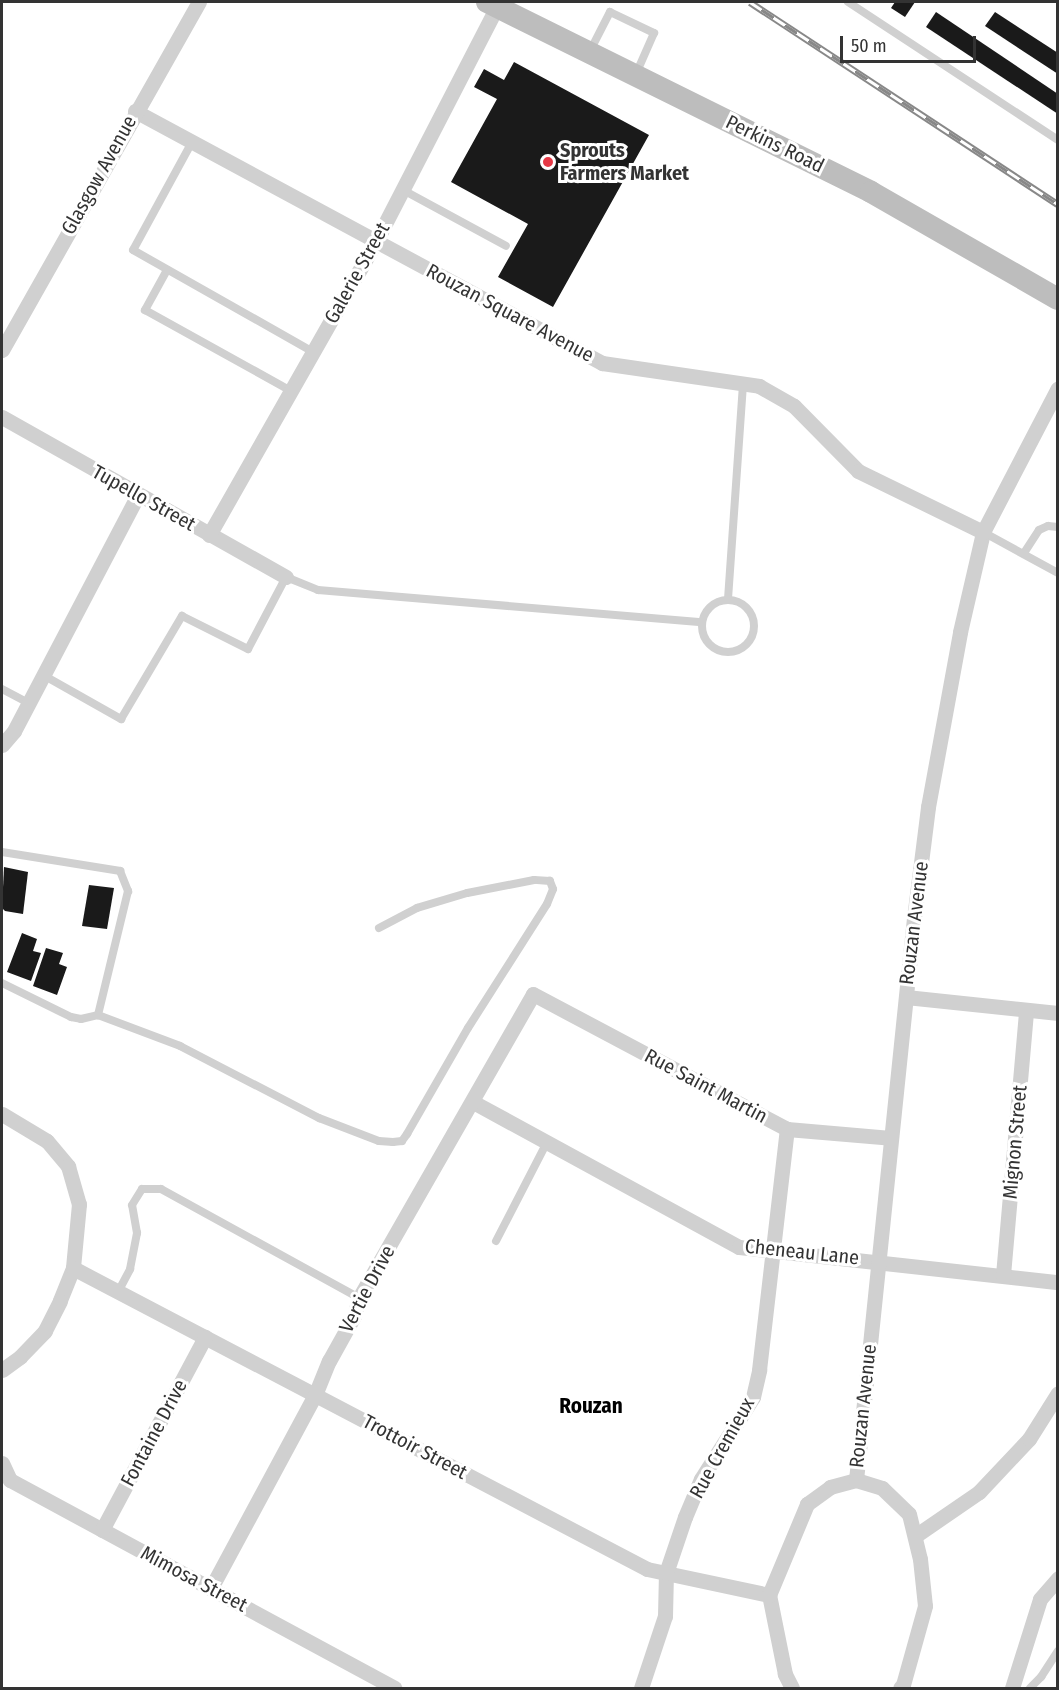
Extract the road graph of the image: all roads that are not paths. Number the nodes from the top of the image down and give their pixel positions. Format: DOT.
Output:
graph roads {
  1 [pos="199,2"];
  2 [pos="848,2"];
  3 [pos="490,3"];
  4 [pos="590,53"];
  5 [pos="635,75"];
  6 [pos="135,111"];
  7 [pos="1058,140"];
  8 [pos="192,142"];
  9 [pos="402,190"];
  10 [pos="376,241"];
  11 [pos="506,246"];
  12 [pos="167,270"];
  13 [pos="1058,298"];
  14 [pos="2,350"];
  15 [pos="313,352"];
  16 [pos="743,383"];
  17 [pos="1058,388"];
  18 [pos="291,391"];
  19 [pos="2,417"];
  20 [pos="138,495"];
  21 [pos="1058,527"];
  22 [pos="983,532"];
  23 [pos="209,535"];
  24 [pos="1024,553"];
  25 [pos="1058,573"];
  26 [pos="286,577"];
  27 [pos="728,599"];
  28 [pos="702,622"];
  29 [pos="43,675"];
  30 [pos="2,689"];
  31 [pos="28,703"];
  32 [pos="2,745"];
  33 [pos="2,852"];
  34 [pos="379,927"];
  35 [pos="2,983"];
  36 [pos="533,994"];
  37 [pos="906,997"];
  38 [pos="1026,1010"];
  39 [pos="1058,1013"];
  40 [pos="98,1015"];
  41 [pos="473,1102"];
  42 [pos="2,1114"];
  43 [pos="787,1128"];
  44 [pos="891,1138"];
  45 [pos="547,1142"];
  46 [pos="496,1241"];
  47 [pos="772,1251"];
  48 [pos="878,1260"];
  49 [pos="73,1268"];
  50 [pos="1003,1275"];
  51 [pos="1058,1282"];
  52 [pos="118,1292"];
  53 [pos="359,1298"];
  54 [pos="205,1337"];
  55 [pos="2,1370"];
  56 [pos="1058,1393"];
  57 [pos="315,1395"];
  58 [pos="2,1463"];
  59 [pos="856,1480"];
  60 [pos="102,1530"];
  61 [pos="915,1536"];
  62 [pos="666,1573"];
  63 [pos="1058,1578"];
  64 [pos="211,1588"];
  65 [pos="769,1595"];
  66 [pos="1058,1651"];
  67 [pos="394,1689"];
  68 [pos="641,1689"];
  69 [pos="792,1689"];
  70 [pos="900,1689"];
  71 [pos="1012,1689"];
  72 [pos="1030,1689"];
  1 -- 6 [label="street, Glasgow Avenue"];
  2 -- 7 [label="lane"];
  3 -- 4 [label="main road, Perkins Road"];
  3 -- 9 [label="street, Galerie Street"];
  4 -- 5 [label="main road, Perkins Road"];
  4 -- 5 [label="lane"];
  5 -- 13 [label="main road, Perkins Road"];
  6 -- 8 [label="street, Rouzan Square Avenue"];
  6 -- 14 [label="street, Glasgow Avenue"];
  8 -- 10 [label="street, Rouzan Square Avenue"];
  8 -- 12 [label="lane"];
  9 -- 10 [label="street, Galerie Street"];
  9 -- 11 [label="lane"];
  10 -- 15 [label="street, Galerie Street"];
  10 -- 16 [label="street, Rouzan Square Avenue"];
  12 -- 15 [label="lane"];
  12 -- 18 [label="lane"];
  15 -- 18 [label="street, Galerie Street"];
  16 -- 22 [label="street, Rouzan Square Avenue"];
  16 -- 27 [label="lane"];
  17 -- 22 [label="street, Rouzan Avenue"];
  18 -- 23 [label="street, Galerie Street"];
  19 -- 20 [label="street, Tupello Street"];
  20 -- 23 [label="street, Tupello Street"];
  20 -- 29 [label="street"];
  21 -- 24 [label="lane"];
  22 -- 24 [label="lane"];
  22 -- 37 [label="street, Rouzan Avenue"];
  23 -- 26 [label="street, Tupello Street"];
  24 -- 25 [label="lane"];
  26 -- 28 [label="lane"];
  26 -- 29 [label="lane"];
  27 -- 28 [label="lane"];
  27 -- 28 [label="lane"];
  29 -- 31 [label="street"];
  30 -- 31 [label="lane"];
  31 -- 32 [label="street"];
  33 -- 40 [label="lane"];
  34 -- 40 [label="lane"];
  35 -- 40 [label="lane"];
  36 -- 41 [label="street, Vertie Drive"];
  36 -- 43 [label="street, Rue Saint Martin"];
  37 -- 38 [label="street"];
  37 -- 44 [label="street, Rouzan Avenue"];
  38 -- 39 [label="street"];
  38 -- 50 [label="street, Mignon Street"];
  41 -- 45 [label="street, Cheneau Lane"];
  41 -- 53 [label="street, Vertie Drive"];
  42 -- 49 [label="street"];
  43 -- 44 [label="street, Rue Saint Martin"];
  43 -- 47 [label="street, Rue Cremieux"];
  44 -- 48 [label="street, Rouzan Avenue"];
  45 -- 46 [label="lane"];
  45 -- 47 [label="street, Cheneau Lane"];
  47 -- 48 [label="street, Cheneau Lane"];
  47 -- 62 [label="street, Rue Cremieux"];
  48 -- 50 [label="street, Cheneau Lane"];
  48 -- 59 [label="street, Rouzan Avenue"];
  49 -- 52 [label="street, Trottoir Street"];
  49 -- 55 [label="street"];
  50 -- 51 [label="street, Cheneau Lane"];
  52 -- 53 [label="lane"];
  52 -- 54 [label="street, Trottoir Street"];
  53 -- 57 [label="street, Vertie Drive"];
  54 -- 57 [label="street, Trottoir Street"];
  54 -- 60 [label="street, Fontaine Drive"];
  56 -- 61 [label="street"];
  57 -- 62 [label="street, Trottoir Street"];
  57 -- 64 [label="street, Vertie Drive"];
  58 -- 60 [label="street, Mimosa Street"];
  59 -- 61 [label="street, Rouzan Avenue"];
  59 -- 65 [label="street, Rouzan Avenue"];
  60 -- 64 [label="street, Mimosa Street"];
  61 -- 70 [label="street, Rouzan Avenue"];
  62 -- 65 [label="street, Trottoir Street"];
  62 -- 68 [label="street, Rue Cremieux"];
  63 -- 71 [label="street"];
  64 -- 67 [label="street, Mimosa Street"];
  65 -- 69 [label="street"];
  66 -- 72 [label="lane"];
}
